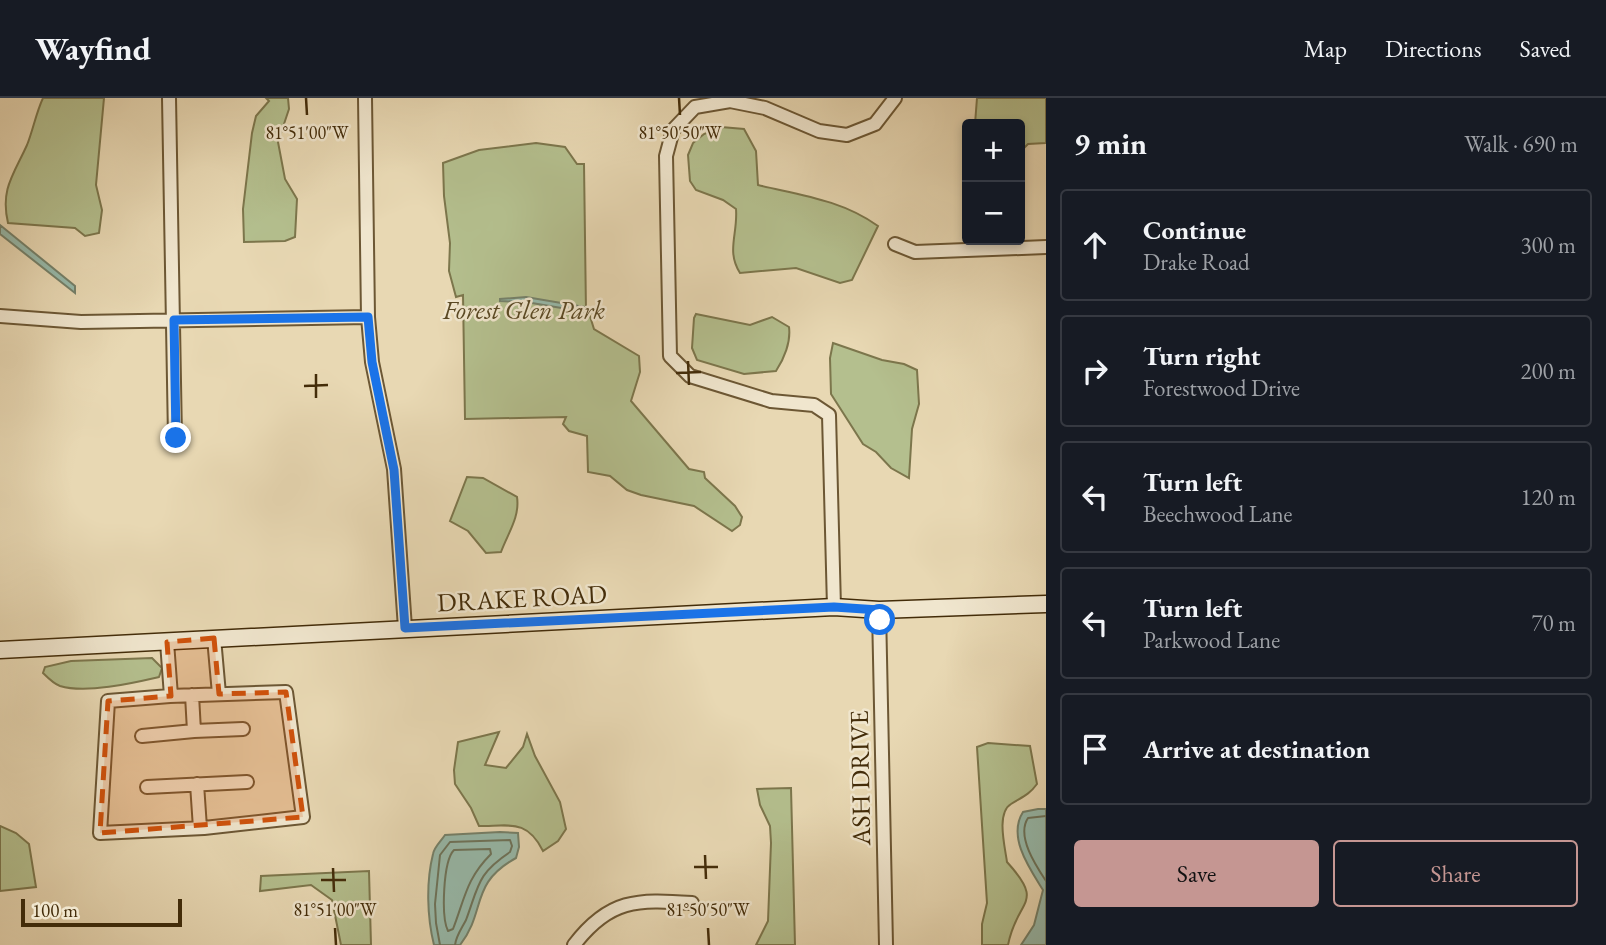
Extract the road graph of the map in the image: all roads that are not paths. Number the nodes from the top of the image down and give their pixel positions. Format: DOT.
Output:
graph roads {
  1 [pos="169,98"];
  2 [pos="365,98"];
  3 [pos="895,98"];
  4 [pos="895,244"];
  5 [pos="1046,247"];
  6 [pos="0,316"];
  7 [pos="368,317"];
  8 [pos="174,320"];
  9 [pos="176,438"];
  10 [pos="1046,604"];
  11 [pos="834,607"];
  12 [pos="879,610"];
  13 [pos="405,628"];
  14 [pos="214,638"];
  15 [pos="167,642"];
  16 [pos="0,650"];
  17 [pos="219,694"];
  18 [pos="192,695"];
  19 [pos="171,696"];
  20 [pos="243,729"];
  21 [pos="194,731"];
  22 [pos="142,736"];
  23 [pos="247,782"];
  24 [pos="197,784"];
  25 [pos="147,787"];
  26 [pos="200,828"];
  27 [pos="692,902"];
  28 [pos="574,945"];
  29 [pos="886,945"];
  1 -- 8 [label="street"];
  2 -- 7 [label="street"];
  3 -- 11 [label="street"];
  4 -- 5 [label="street"];
  6 -- 8 [label="street"];
  7 -- 8 [label="street"];
  7 -- 13 [label="street"];
  8 -- 9 [label="street"];
  10 -- 12 [label="street, DRAKE ROAD"];
  11 -- 12 [label="street, DRAKE ROAD"];
  11 -- 13 [label="street, DRAKE ROAD"];
  12 -- 29 [label="street, ASH DRIVE"];
  13 -- 14 [label="street, DRAKE ROAD"];
  14 -- 15 [label="street, DRAKE ROAD"];
  14 -- 17 [label="street"];
  15 -- 16 [label="street, DRAKE ROAD"];
  15 -- 19 [label="street"];
  17 -- 18 [label="street"];
  17 -- 26 [label="street"];
  18 -- 19 [label="street"];
  18 -- 21 [label="street"];
  19 -- 26 [label="street"];
  20 -- 21 [label="street"];
  21 -- 22 [label="street"];
  23 -- 24 [label="street"];
  24 -- 25 [label="street"];
  24 -- 26 [label="street"];
  27 -- 28 [label="street"];
}
